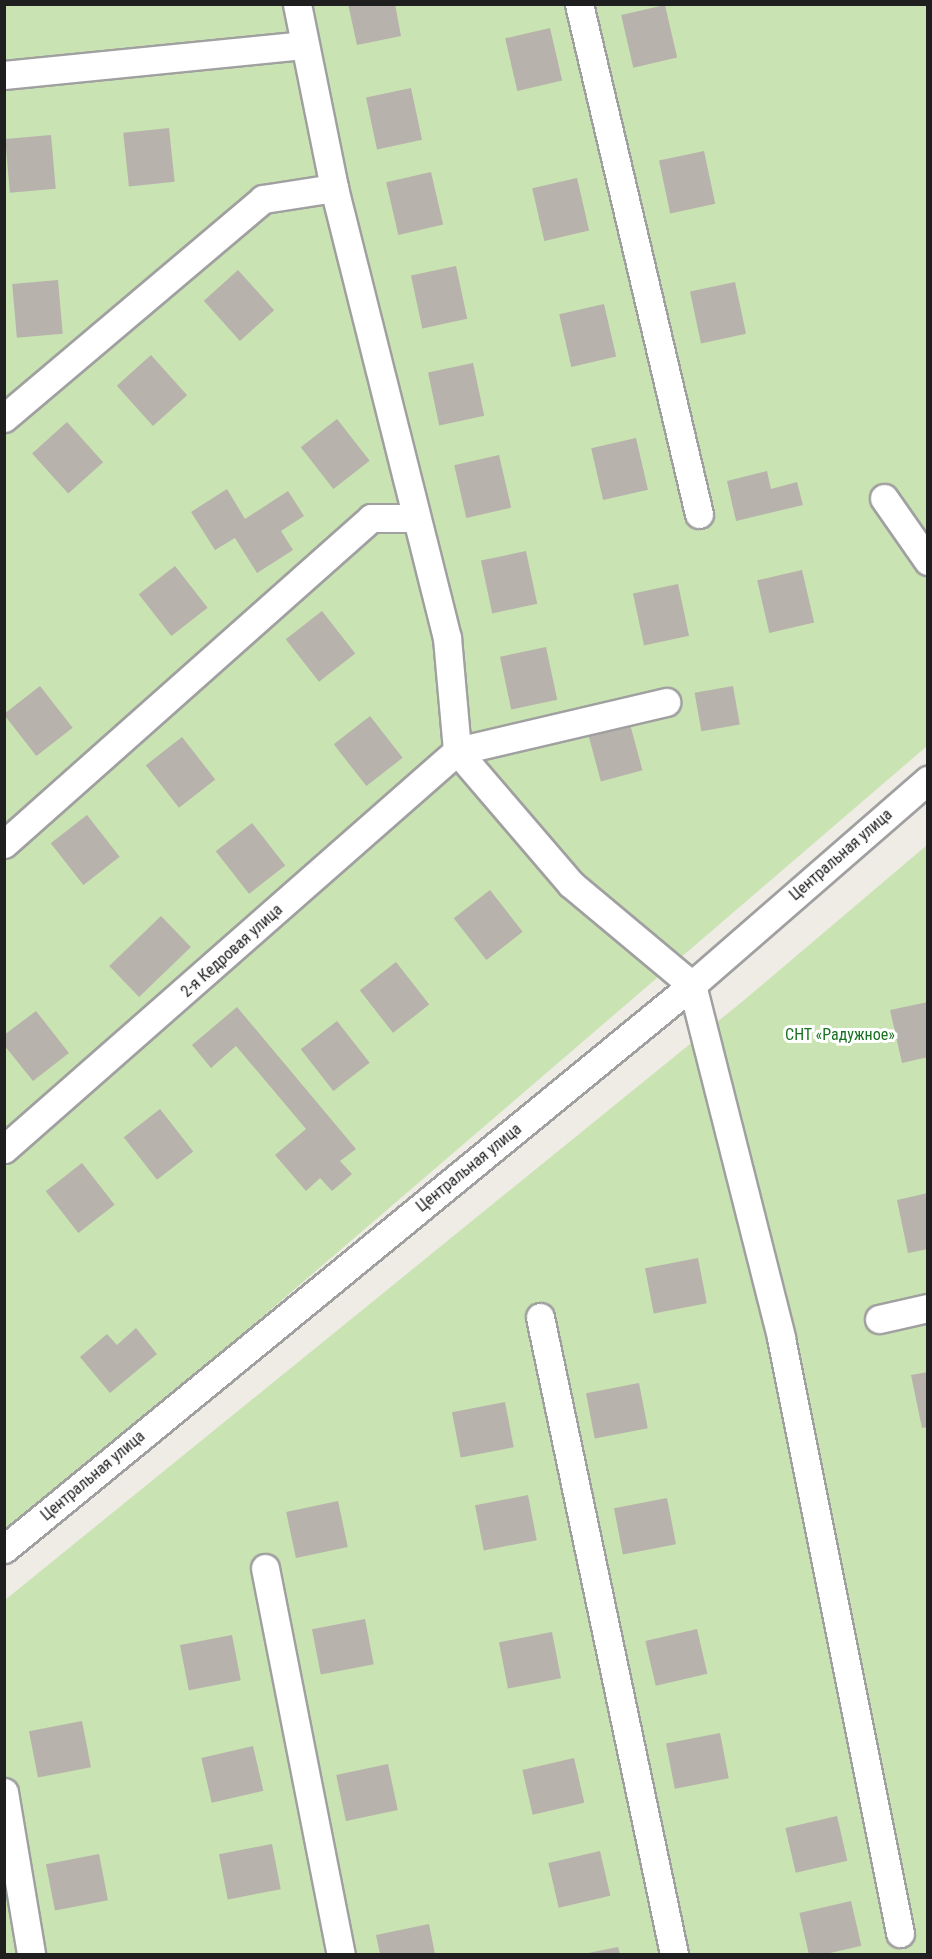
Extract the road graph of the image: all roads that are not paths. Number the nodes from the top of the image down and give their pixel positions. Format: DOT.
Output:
graph roads {
  1 [pos="297,4"];
  2 [pos="579,4"];
  3 [pos="305,45"];
  4 [pos="4,75"];
  5 [pos="334,188"];
  6 [pos="4,418"];
  7 [pos="884,498"];
  8 [pos="699,514"];
  9 [pos="416,518"];
  10 [pos="927,561"];
  11 [pos="666,702"];
  12 [pos="457,751"];
  13 [pos="927,780"];
  14 [pos="4,844"];
  15 [pos="692,985"];
  16 [pos="4,1149"];
  17 [pos="927,1308"];
  18 [pos="540,1317"];
  19 [pos="879,1319"];
  20 [pos="4,1550"];
  21 [pos="265,1568"];
  22 [pos="4,1792"];
  23 [pos="900,1933"];
  24 [pos="31,1954"];
  25 [pos="341,1954"];
  26 [pos="674,1954"];
  1 -- 3 [label="street"];
  2 -- 8 [label="street"];
  3 -- 4 [label="street"];
  3 -- 5 [label="street"];
  5 -- 6 [label="street"];
  5 -- 9 [label="street"];
  7 -- 10 [label="street"];
  9 -- 12 [label="street"];
  9 -- 14 [label="street"];
  11 -- 12 [label="street"];
  12 -- 15 [label="street"];
  12 -- 16 [label="street, 2-я Кедровая улица"];
  13 -- 15 [label="street, Центральная улица"];
  15 -- 20 [label="street, Центральная улица"];
  15 -- 23 [label="street"];
  17 -- 19 [label="street"];
  18 -- 26 [label="street"];
  21 -- 25 [label="street"];
  22 -- 24 [label="street"];
}
